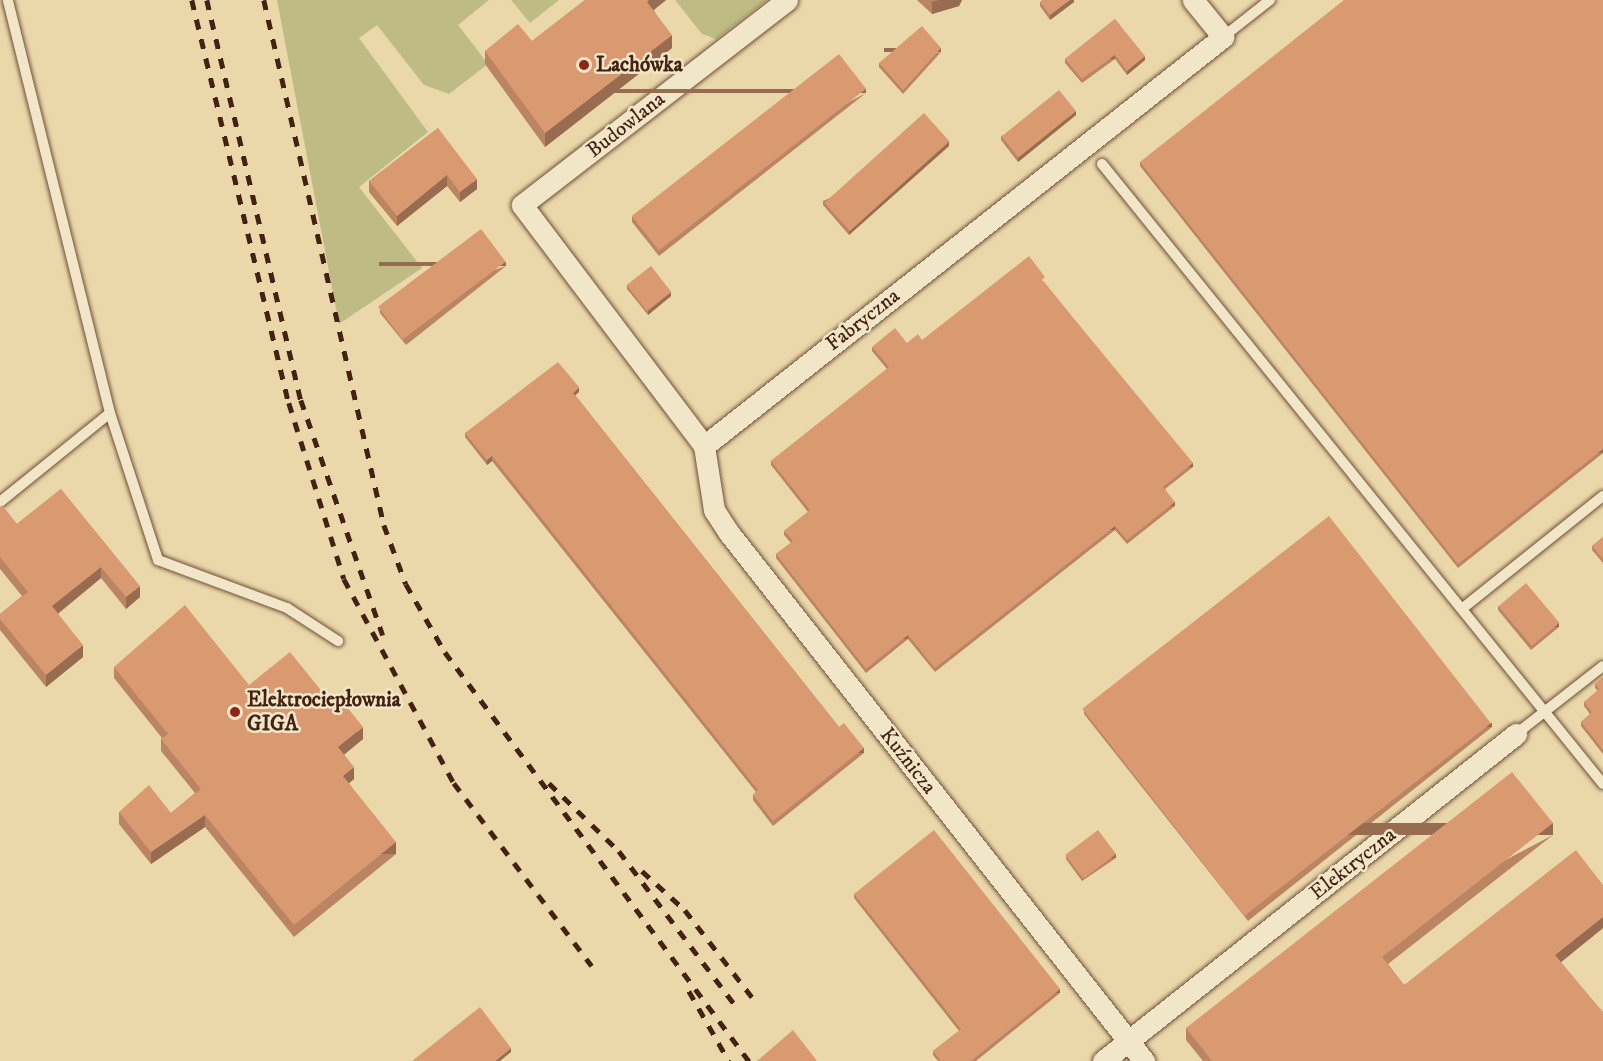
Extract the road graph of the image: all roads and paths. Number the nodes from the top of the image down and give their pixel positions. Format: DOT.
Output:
graph roads {
  1 [pos="9,0"];
  2 [pos="787,0"];
  3 [pos="1193,0"];
  4 [pos="1270,0"];
  5 [pos="1222,37"];
  6 [pos="1102,164"];
  7 [pos="111,413"];
  8 [pos="704,446"];
  9 [pos="1603,496"];
  10 [pos="0,502"];
  11 [pos="1463,608"];
  12 [pos="338,641"];
  13 [pos="1603,666"];
  14 [pos="1546,712"];
  15 [pos="1516,734"];
  16 [pos="1603,784"];
  17 [pos="1128,1041"];
  18 [pos="1103,1061"];
  19 [pos="1144,1061"];
  1 -- 7 [label="lane"];
  2 -- 8 [label="street, Budowlana"];
  3 -- 5 [label="street"];
  4 -- 5 [label="lane"];
  5 -- 8 [label="street, Fabryczna"];
  6 -- 11 [label="lane"];
  7 -- 10 [label="lane"];
  7 -- 12 [label="lane"];
  8 -- 17 [label="street, Kuźnicza"];
  9 -- 11 [label="lane"];
  11 -- 14 [label="lane"];
  13 -- 14 [label="lane, Elektryczna"];
  14 -- 15 [label="lane, Elektryczna"];
  14 -- 16 [label="lane"];
  15 -- 17 [label="street, Elektryczna"];
  17 -- 18 [label="street, Elektryczna"];
  17 -- 19 [label="street, Kuźnicza"];
}
